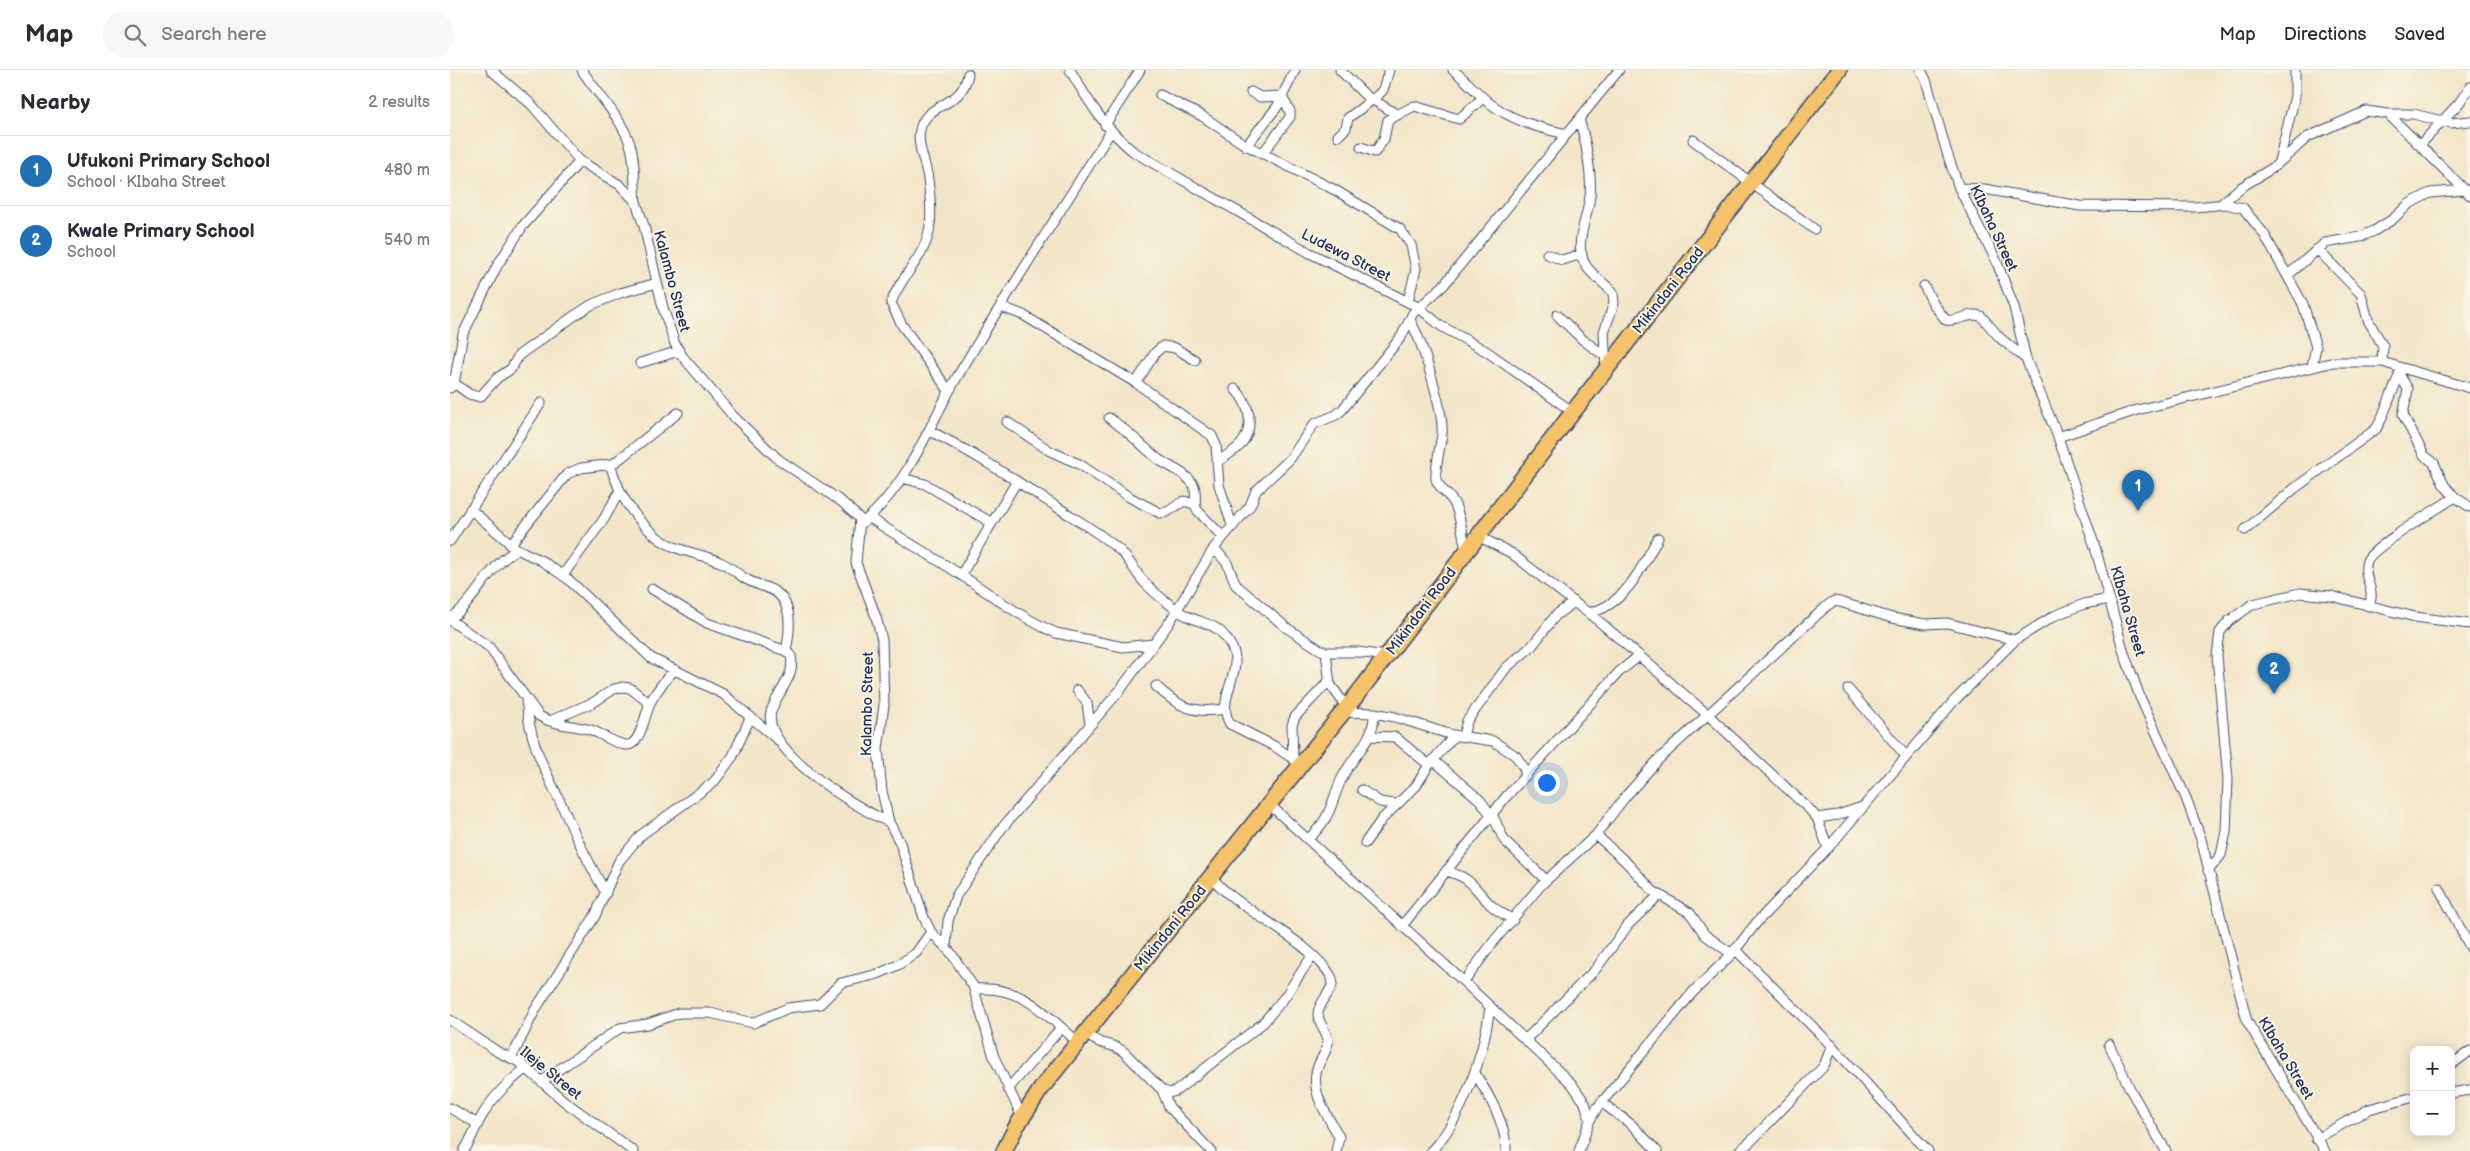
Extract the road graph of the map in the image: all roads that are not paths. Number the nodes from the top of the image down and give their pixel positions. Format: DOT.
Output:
graph roads {
  1 [pos="491,70"];
  2 [pos="582,70"];
  3 [pos="1070,70"];
  4 [pos="1140,70"];
  5 [pos="1295,70"];
  6 [pos="1340,70"];
  7 [pos="1389,70"];
  8 [pos="1453,70"];
  9 [pos="1619,70"];
  10 [pos="1839,70"];
  11 [pos="1921,70"];
  12 [pos="2295,70"];
  13 [pos="968,74"];
  14 [pos="2470,87"];
  15 [pos="1251,92"];
  16 [pos="1160,95"];
  17 [pos="1282,97"];
  18 [pos="1483,98"];
  19 [pos="1372,100"];
  20 [pos="2388,114"];
  21 [pos="1398,115"];
  22 [pos="1266,120"];
  23 [pos="1578,120"];
  24 [pos="2470,121"];
  25 [pos="2441,122"];
  26 [pos="1108,128"];
  27 [pos="1278,134"];
  28 [pos="1567,134"];
  29 [pos="1338,136"];
  30 [pos="1693,140"];
  31 [pos="2420,145"];
  32 [pos="1246,146"];
  33 [pos="1361,147"];
  34 [pos="1262,154"];
  35 [pos="580,161"];
  36 [pos="2279,161"];
  37 [pos="1752,182"];
  38 [pos="1959,188"];
  39 [pos="2468,192"];
  40 [pos="636,202"];
  41 [pos="2221,204"];
  42 [pos="1814,229"];
  43 [pos="2317,249"];
  44 [pos="1547,254"];
  45 [pos="1582,254"];
  46 [pos="2288,275"];
  47 [pos="657,283"];
  48 [pos="1924,286"];
  49 [pos="1408,301"];
  50 [pos="1002,307"];
  51 [pos="1418,307"];
  52 [pos="1557,315"];
  53 [pos="1410,320"];
  54 [pos="679,351"];
  55 [pos="2026,359"];
  56 [pos="1195,360"];
  57 [pos="2382,362"];
  58 [pos="640,363"];
  59 [pos="1606,363"];
  60 [pos="2312,366"];
  61 [pos="2400,371"];
  62 [pos="1136,383"];
  63 [pos="451,384"];
  64 [pos="1235,388"];
  65 [pos="2470,388"];
  66 [pos="949,391"];
  67 [pos="541,403"];
  68 [pos="1572,412"];
  69 [pos="678,413"];
  70 [pos="1109,418"];
  71 [pos="1007,422"];
  72 [pos="930,431"];
  73 [pos="2058,437"];
  74 [pos="1217,462"];
  75 [pos="610,464"];
  76 [pos="902,478"];
  77 [pos="1017,481"];
  78 [pos="619,492"];
  79 [pos="2455,497"];
  80 [pos="1194,504"];
  81 [pos="2470,507"];
  82 [pos="470,508"];
  83 [pos="869,518"];
  84 [pos="992,523"];
  85 [pos="861,524"];
  86 [pos="1232,525"];
  87 [pos="2245,530"];
  88 [pos="1478,536"];
  89 [pos="1223,537"];
  90 [pos="1658,538"];
  91 [pos="450,541"];
  92 [pos="514,547"];
  93 [pos="1214,548"];
  94 [pos="1466,551"];
  95 [pos="563,575"];
  96 [pos="961,575"];
  97 [pos="652,589"];
  98 [pos="2110,599"];
  99 [pos="1574,602"];
  100 [pos="2368,606"];
  101 [pos="1177,610"];
  102 [pos="1588,612"];
  103 [pos="450,620"];
  104 [pos="2470,624"];
  105 [pos="2014,640"];
  106 [pos="1153,644"];
  107 [pos="786,651"];
  108 [pos="1326,652"];
  109 [pos="1386,656"];
  110 [pos="1639,656"];
  111 [pos="673,671"];
  112 [pos="1329,681"];
  113 [pos="1156,686"];
  114 [pos="1077,690"];
  115 [pos="1848,690"];
  116 [pos="526,699"];
  117 [pos="650,703"];
  118 [pos="1225,709"];
  119 [pos="1345,710"];
  120 [pos="1374,712"];
  121 [pos="1708,715"];
  122 [pos="750,718"];
  123 [pos="550,721"];
  124 [pos="1090,725"];
  125 [pos="1370,736"];
  126 [pos="1459,736"];
  127 [pos="778,740"];
  128 [pos="1906,756"];
  129 [pos="1297,762"];
  130 [pos="1431,763"];
  131 [pos="1526,776"];
  132 [pos="1362,790"];
  133 [pos="1394,804"];
  134 [pos="1270,806"];
  135 [pos="1864,806"];
  136 [pos="1491,814"];
  137 [pos="1817,818"];
  138 [pos="889,822"];
  139 [pos="1596,835"];
  140 [pos="1308,839"];
  141 [pos="1365,843"];
  142 [pos="1828,848"];
  143 [pos="2208,870"];
  144 [pos="1446,871"];
  145 [pos="1211,877"];
  146 [pos="1546,880"];
  147 [pos="2439,888"];
  148 [pos="606,893"];
  149 [pos="1659,895"];
  150 [pos="1513,920"];
  151 [pos="1402,926"];
  152 [pos="931,932"];
  153 [pos="946,947"];
  154 [pos="2470,947"];
  155 [pos="1733,952"];
  156 [pos="1312,956"];
  157 [pos="1464,982"];
  158 [pos="974,989"];
  159 [pos="1490,1006"];
  160 [pos="450,1020"];
  161 [pos="1061,1028"];
  162 [pos="1081,1038"];
  163 [pos="1526,1039"];
  164 [pos="2109,1044"];
  165 [pos="1832,1045"];
  166 [pos="2470,1051"];
  167 [pos="512,1057"];
  168 [pos="2455,1062"];
  169 [pos="526,1068"];
  170 [pos="1475,1073"];
  171 [pos="542,1081"];
  172 [pos="1008,1089"];
  173 [pos="1162,1090"];
  174 [pos="2470,1090"];
  175 [pos="2413,1091"];
  176 [pos="2455,1092"];
  177 [pos="2410,1098"];
  178 [pos="2401,1099"];
  179 [pos="1601,1102"];
  180 [pos="450,1108"];
  181 [pos="1022,1117"];
  182 [pos="1590,1120"];
  183 [pos="478,1124"];
  184 [pos="2316,1139"];
  185 [pos="1742,1150"];
  186 [pos="464,1151"];
  187 [pos="633,1151"];
  188 [pos="1004,1151"];
  189 [pos="1211,1151"];
  190 [pos="1336,1151"];
  191 [pos="1431,1151"];
  192 [pos="1506,1151"];
  193 [pos="1579,1151"];
  194 [pos="1657,1151"];
  195 [pos="1928,1151"];
  196 [pos="2166,1151"];
  197 [pos="2325,1151"];
  1 -- 35 [label="street, Kalambo Street"];
  2 -- 40 [label="street, Kalambo Street"];
  3 -- 26 [label="street, Ludewa Street"];
  4 -- 26 [label="street"];
  5 -- 17 [label="street"];
  6 -- 19 [label="street"];
  7 -- 19 [label="street"];
  8 -- 18 [label="street"];
  9 -- 23 [label="street"];
  10 -- 37 [label="highway, Mikindani Road"];
  11 -- 38 [label="street, KIbaha Street"];
  12 -- 36 [label="street"];
  13 -- 66 [label="street"];
  14 -- 25 [label="street"];
  15 -- 17 [label="street"];
  16 -- 32 [label="street"];
  17 -- 22 [label="street"];
  17 -- 27 [label="street"];
  18 -- 21 [label="street"];
  18 -- 28 [label="street"];
  19 -- 21 [label="street"];
  19 -- 29 [label="street"];
  20 -- 25 [label="street"];
  20 -- 31 [label="street"];
  20 -- 36 [label="street"];
  21 -- 33 [label="street"];
  22 -- 27 [label="street"];
  22 -- 32 [label="street"];
  23 -- 28 [label="street"];
  23 -- 45 [label="street"];
  24 -- 25 [label="street"];
  25 -- 31 [label="street"];
  26 -- 49 [label="street, Ludewa Street"];
  26 -- 50 [label="street"];
  27 -- 34 [label="street"];
  28 -- 51 [label="street"];
  30 -- 37 [label="street"];
  31 -- 39 [label="street"];
  32 -- 34 [label="street"];
  34 -- 49 [label="street"];
  35 -- 40 [label="street, Kalambo Street"];
  35 -- 63 [label="street"];
  36 -- 41 [label="street"];
  37 -- 42 [label="street"];
  37 -- 59 [label="highway, Mikindani Road"];
  38 -- 41 [label="street"];
  38 -- 55 [label="street, KIbaha Street"];
  39 -- 43 [label="street"];
  40 -- 47 [label="street, Kalambo Street"];
  41 -- 46 [label="street"];
  43 -- 46 [label="street"];
  43 -- 57 [label="street"];
  44 -- 45 [label="street"];
  45 -- 59 [label="street"];
  46 -- 60 [label="street"];
  47 -- 54 [label="street, Kalambo Street"];
  47 -- 63 [label="street"];
  48 -- 55 [label="street"];
  49 -- 51 [label="street, Ludewa Street"];
  50 -- 62 [label="street"];
  50 -- 66 [label="street"];
  51 -- 53 [label="street"];
  51 -- 68 [label="street, Ludewa Street"];
  52 -- 59 [label="street"];
  53 -- 86 [label="street"];
  53 -- 94 [label="street"];
  54 -- 58 [label="street"];
  54 -- 85 [label="street, Kalambo Street"];
  55 -- 73 [label="street, KIbaha Street"];
  56 -- 62 [label="street"];
  57 -- 60 [label="street"];
  57 -- 61 [label="street"];
  59 -- 68 [label="highway, Mikindani Road"];
  60 -- 73 [label="street"];
  61 -- 65 [label="street"];
  61 -- 79 [label="street"];
  61 -- 87 [label="street"];
  62 -- 74 [label="street"];
  64 -- 74 [label="street"];
  66 -- 72 [label="street"];
  67 -- 82 [label="street"];
  68 -- 88 [label="highway, Mikindani Road"];
  69 -- 75 [label="street"];
  70 -- 80 [label="street"];
  71 -- 80 [label="street"];
  72 -- 76 [label="street"];
  72 -- 77 [label="street"];
  73 -- 98 [label="street, KIbaha Street"];
  74 -- 86 [label="street"];
  75 -- 78 [label="street"];
  75 -- 92 [label="street"];
  76 -- 83 [label="street"];
  76 -- 84 [label="street"];
  77 -- 84 [label="street"];
  77 -- 101 [label="street"];
  78 -- 95 [label="street"];
  78 -- 107 [label="street"];
  79 -- 81 [label="street"];
  79 -- 100 [label="street"];
  80 -- 89 [label="street"];
  82 -- 91 [label="street"];
  82 -- 92 [label="street"];
  83 -- 85 [label="street"];
  83 -- 96 [label="street"];
  84 -- 96 [label="street"];
  85 -- 138 [label="street, Kalambo Street"];
  86 -- 89 [label="street"];
  88 -- 94 [label="highway, Mikindani Road"];
  88 -- 99 [label="street"];
  89 -- 93 [label="street"];
  90 -- 102 [label="street"];
  92 -- 95 [label="street"];
  92 -- 103 [label="street"];
  93 -- 101 [label="street"];
  93 -- 108 [label="street"];
  94 -- 109 [label="highway, Mikindani Road"];
  95 -- 111 [label="street"];
  96 -- 106 [label="street"];
  97 -- 107 [label="street"];
  98 -- 105 [label="street"];
  98 -- 143 [label="street, KIbaha Street"];
  99 -- 102 [label="street"];
  99 -- 126 [label="street"];
  100 -- 104 [label="street"];
  100 -- 143 [label="street"];
  101 -- 106 [label="street"];
  101 -- 118 [label="street"];
  102 -- 110 [label="street"];
  103 -- 116 [label="street"];
  105 -- 121 [label="street"];
  105 -- 128 [label="street"];
  106 -- 124 [label="street"];
  107 -- 127 [label="street"];
  108 -- 109 [label="street"];
  108 -- 112 [label="street"];
  109 -- 119 [label="highway, Mikindani Road"];
  110 -- 121 [label="street"];
  110 -- 131 [label="street"];
  111 -- 117 [label="street"];
  111 -- 122 [label="street"];
  112 -- 119 [label="street"];
  112 -- 129 [label="street"];
  113 -- 118 [label="street"];
  114 -- 124 [label="street"];
  115 -- 128 [label="street"];
  116 -- 123 [label="street"];
  116 -- 148 [label="street"];
  117 -- 123 [label="street"];
  117 -- 123 [label="street"];
  118 -- 129 [label="street"];
  119 -- 120 [label="street"];
  119 -- 129 [label="highway, Mikindani Road"];
  120 -- 125 [label="street"];
  120 -- 126 [label="street"];
  121 -- 137 [label="street"];
  121 -- 139 [label="street"];
  122 -- 127 [label="street"];
  122 -- 148 [label="street"];
  124 -- 153 [label="street"];
  125 -- 130 [label="street"];
  125 -- 140 [label="street"];
  126 -- 130 [label="street"];
  126 -- 131 [label="street"];
  127 -- 138 [label="street"];
  128 -- 135 [label="street"];
  129 -- 134 [label="highway, Mikindani Road"];
  130 -- 133 [label="street"];
  130 -- 136 [label="street"];
  131 -- 136 [label="street"];
  132 -- 133 [label="street"];
  133 -- 141 [label="street"];
  134 -- 140 [label="street"];
  134 -- 145 [label="highway, Mikindani Road"];
  135 -- 137 [label="street"];
  135 -- 142 [label="street"];
  136 -- 144 [label="street"];
  136 -- 146 [label="street"];
  137 -- 142 [label="street"];
  138 -- 152 [label="street, Kalambo Street"];
  139 -- 146 [label="street"];
  139 -- 149 [label="street"];
  140 -- 151 [label="street"];
  142 -- 155 [label="street"];
  143 -- 184 [label="street, KIbaha Street"];
  144 -- 150 [label="street"];
  144 -- 151 [label="street"];
  145 -- 156 [label="street"];
  145 -- 162 [label="highway, Mikindani Road"];
  146 -- 150 [label="street"];
  147 -- 154 [label="street"];
  148 -- 167 [label="street"];
  149 -- 155 [label="street"];
  149 -- 163 [label="street"];
  150 -- 157 [label="street"];
  151 -- 157 [label="street"];
  152 -- 153 [label="street, Kalambo Street"];
  152 -- 171 [label="street"];
  153 -- 158 [label="street, Kalambo Street"];
  155 -- 165 [label="street"];
  155 -- 179 [label="street"];
  156 -- 173 [label="street"];
  156 -- 190 [label="street"];
  157 -- 159 [label="street"];
  158 -- 161 [label="street"];
  158 -- 172 [label="street, Kalambo Street"];
  159 -- 163 [label="street"];
  159 -- 170 [label="street"];
  160 -- 167 [label="street, Ileje Street"];
  161 -- 162 [label="street"];
  161 -- 172 [label="street"];
  162 -- 173 [label="street"];
  162 -- 181 [label="highway, Mikindani Road"];
  163 -- 182 [label="street"];
  164 -- 196 [label="street"];
  165 -- 185 [label="street"];
  165 -- 195 [label="street"];
  166 -- 168 [label="street"];
  167 -- 169 [label="street, Ileje Street"];
  169 -- 171 [label="street, Ileje Street"];
  169 -- 183 [label="street"];
  170 -- 191 [label="street"];
  170 -- 192 [label="street"];
  171 -- 187 [label="street, Ileje Street"];
  172 -- 181 [label="street, Kalambo Street"];
  173 -- 189 [label="street"];
  174 -- 176 [label="street"];
  175 -- 178 [label="street"];
  177 -- 178 [label="street"];
  178 -- 184 [label="street"];
  179 -- 182 [label="street"];
  179 -- 194 [label="street"];
  180 -- 183 [label="street"];
  181 -- 188 [label="highway, Mikindani Road"];
  182 -- 193 [label="street"];
  183 -- 186 [label="street"];
  184 -- 197 [label="street, KIbaha Street"];
}
